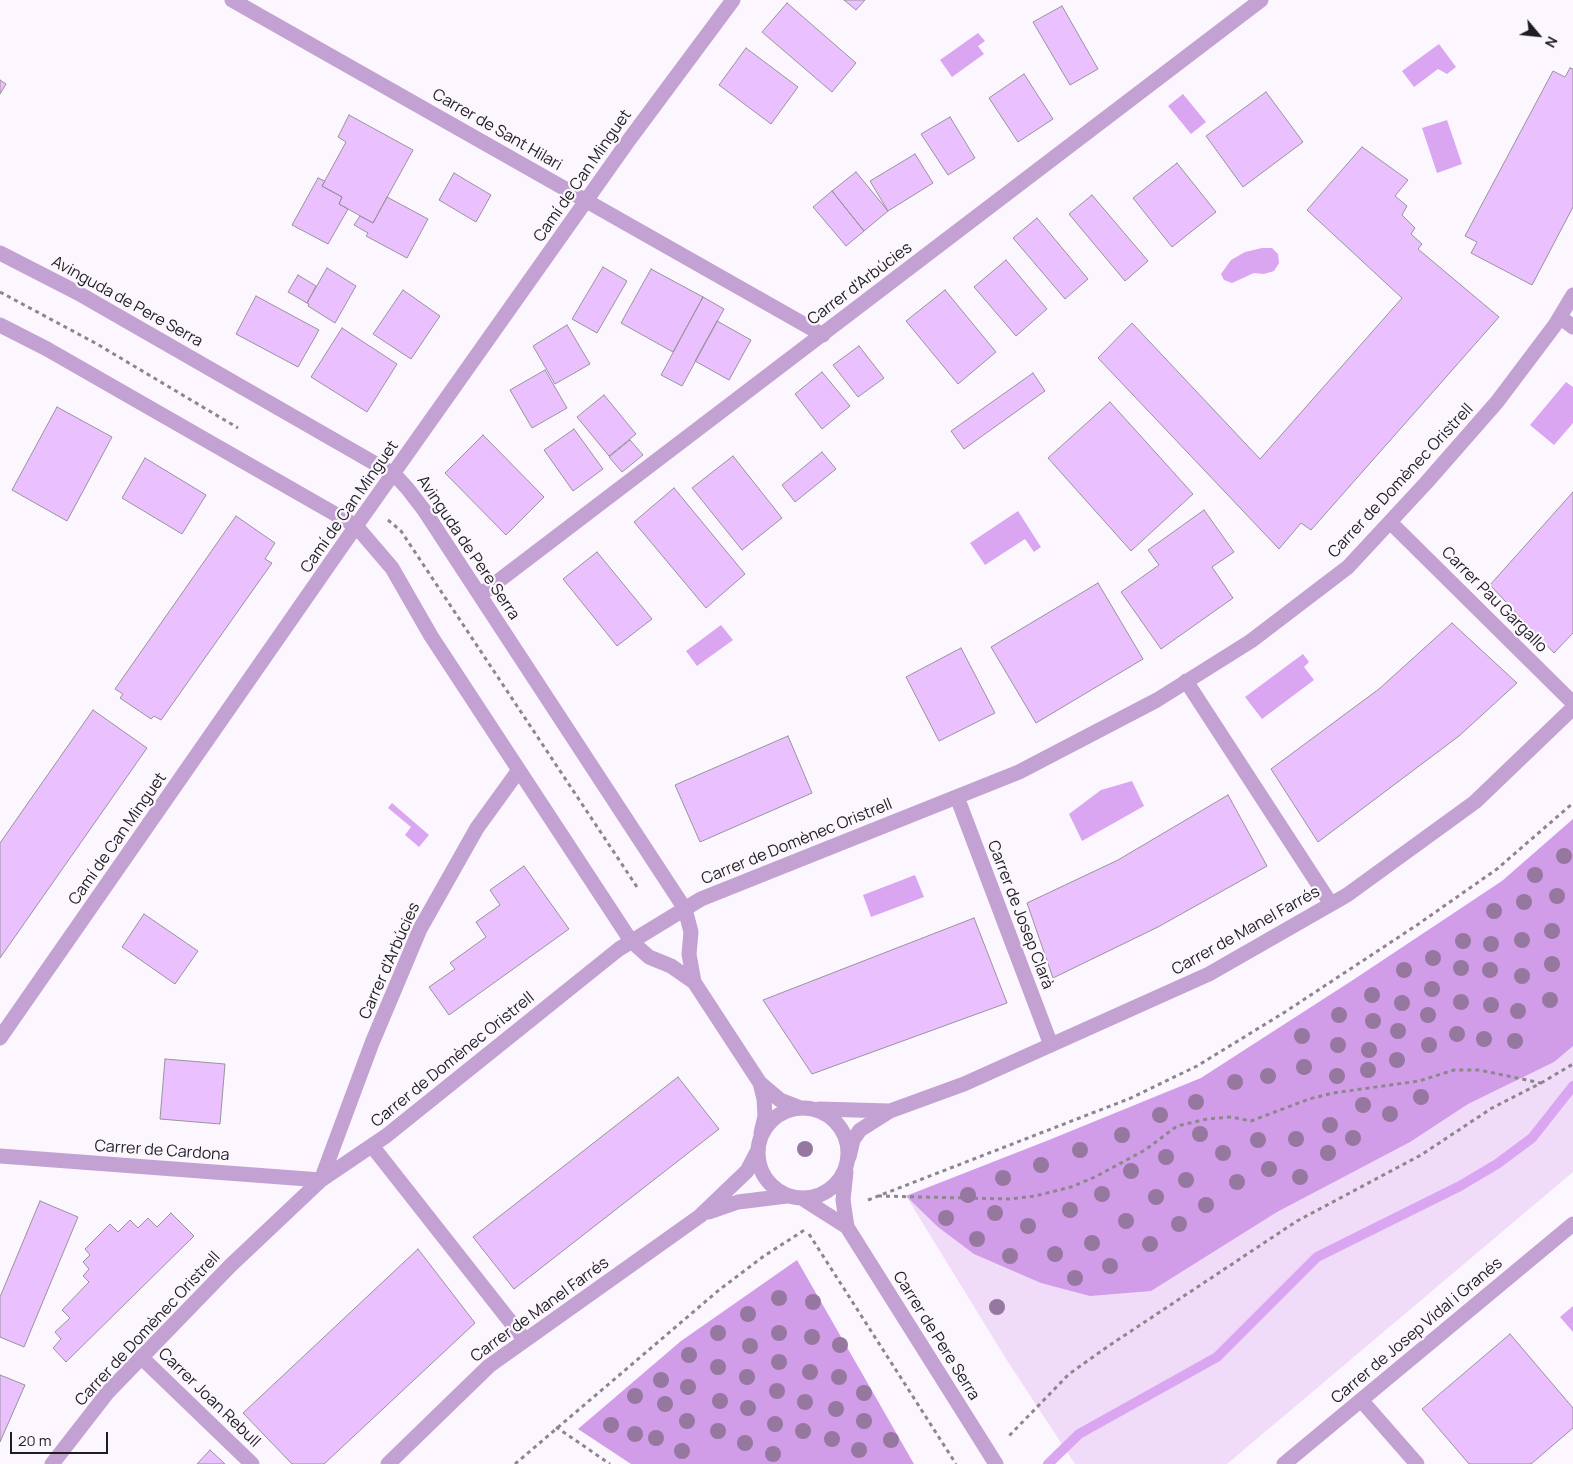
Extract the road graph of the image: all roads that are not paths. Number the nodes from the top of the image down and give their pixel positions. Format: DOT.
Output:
graph roads {
  1 [pos="232,0"];
  2 [pos="733,0"];
  3 [pos="1261,0"];
  4 [pos="587,201"];
  5 [pos="0,253"];
  6 [pos="1573,295"];
  7 [pos="1560,318"];
  8 [pos="0,324"];
  9 [pos="1573,327"];
  10 [pos="823,335"];
  11 [pos="395,475"];
  12 [pos="1390,522"];
  13 [pos="356,526"];
  14 [pos="480,595"];
  15 [pos="1186,681"];
  16 [pos="1573,704"];
  17 [pos="1573,708"];
  18 [pos="519,770"];
  19 [pos="956,797"];
  20 [pos="1331,904"];
  21 [pos="685,909"];
  22 [pos="631,941"];
  23 [pos="694,982"];
  24 [pos="0,1038"];
  25 [pos="1051,1045"];
  26 [pos="760,1083"];
  27 [pos="805,1108"];
  28 [pos="890,1111"];
  29 [pos="760,1143"];
  30 [pos="372,1146"];
  31 [pos="0,1156"];
  32 [pos="848,1162"];
  33 [pos="321,1180"];
  34 [pos="787,1196"];
  35 [pos="803,1199"];
  36 [pos="838,1212"];
  37 [pos="700,1216"];
  38 [pos="1573,1224"];
  39 [pos="524,1339"];
  40 [pos="141,1357"];
  41 [pos="1361,1400"];
  42 [pos="52,1464"];
  43 [pos="252,1464"];
  44 [pos="388,1464"];
  45 [pos="996,1464"];
  46 [pos="1284,1464"];
  47 [pos="1417,1464"];
  1 -- 4 [label="street, Carrer de Sant Hilari"];
  2 -- 4 [label="street, Camí de Can Minguet"];
  3 -- 10 [label="street, Carrer d'Arbúcies"];
  4 -- 10 [label="street, Carrer de Sant Hilari"];
  4 -- 11 [label="street, Camí de Can Minguet"];
  5 -- 11 [label="street, Avinguda de Pere Serra"];
  6 -- 7 [label="street, Carrer de Domènec Oristrell"];
  7 -- 9 [label="street"];
  7 -- 12 [label="street, Carrer de Domènec Oristrell"];
  8 -- 13 [label="street, Avinguda de Pere Serra"];
  10 -- 14 [label="street, Carrer d'Arbúcies"];
  11 -- 13 [label="street, Camí de Can Minguet"];
  11 -- 14 [label="street, Avinguda de Pere Serra"];
  12 -- 15 [label="street, Carrer de Domènec Oristrell"];
  12 -- 16 [label="street, Carrer Pau Gargallo"];
  13 -- 18 [label="street, Avinguda de Pere Serra"];
  13 -- 24 [label="street, Camí de Can Minguet"];
  14 -- 21 [label="street, Avinguda de Pere Serra"];
  15 -- 19 [label="street, Carrer de Domènec Oristrell"];
  15 -- 20 [label="street"];
  17 -- 20 [label="street, Carrer de Manel Farrés"];
  18 -- 22 [label="street, Avinguda de Pere Serra"];
  18 -- 33 [label="street, Carrer d'Arbúcies"];
  19 -- 21 [label="street, Carrer de Domènec Oristrell"];
  19 -- 25 [label="street, Carrer de Josep Clarà"];
  20 -- 25 [label="street, Carrer de Manel Farrés"];
  21 -- 22 [label="street, Carrer de Domènec Oristrell"];
  21 -- 23 [label="street, Avinguda de Pere Serra"];
  22 -- 23 [label="street, Avinguda de Pere Serra"];
  22 -- 30 [label="street, Carrer de Domènec Oristrell"];
  23 -- 26 [label="street, Avinguda de Pere Serra"];
  25 -- 28 [label="street, Carrer de Manel Farrés"];
  26 -- 27 [label="street, Avinguda de Pere Serra"];
  26 -- 29 [label="street, Avinguda de Pere Serra"];
  27 -- 28 [label="street, Carrer de Manel Farrés"];
  27 -- 29 [label="street"];
  27 -- 32 [label="street"];
  28 -- 32 [label="street, Carrer de Manel Farrés"];
  29 -- 34 [label="street"];
  29 -- 37 [label="street, Carrer de Manel Farrés"];
  30 -- 33 [label="street, Carrer de Domènec Oristrell"];
  30 -- 39 [label="street"];
  31 -- 33 [label="street, Carrer de Cardona"];
  32 -- 35 [label="street"];
  32 -- 36 [label="street"];
  33 -- 40 [label="street, Carrer de Domènec Oristrell"];
  34 -- 35 [label="street"];
  34 -- 37 [label="street, Carrer de Manel Farrés"];
  35 -- 36 [label="street, Carrer de Pere Serra"];
  36 -- 45 [label="street, Carrer de Pere Serra"];
  37 -- 39 [label="street, Carrer de Manel Farrés"];
  38 -- 41 [label="street, Carrer de Josep Vidal i Granés"];
  39 -- 44 [label="street, Carrer de Manel Farrés"];
  40 -- 42 [label="street, Carrer de Domènec Oristrell"];
  40 -- 43 [label="street, Carrer Joan Rebull"];
  41 -- 46 [label="street, Carrer de Josep Vidal i Granés"];
  41 -- 47 [label="street"];
}
